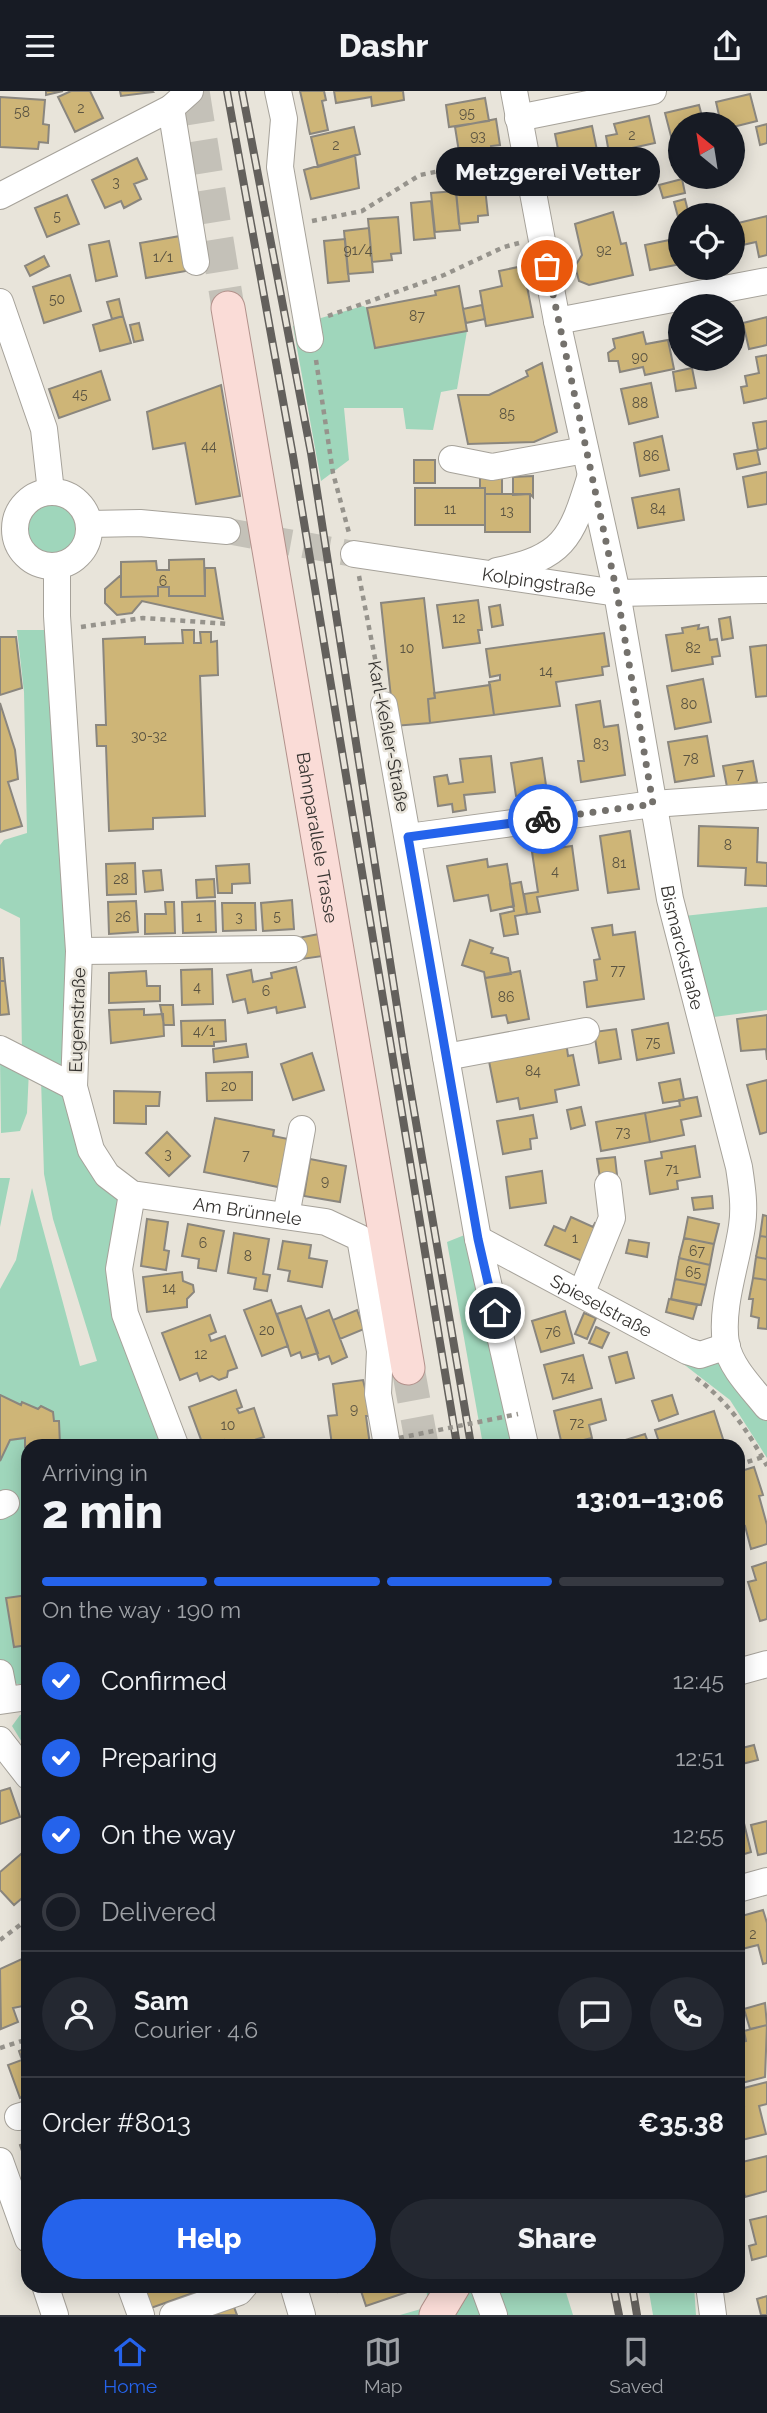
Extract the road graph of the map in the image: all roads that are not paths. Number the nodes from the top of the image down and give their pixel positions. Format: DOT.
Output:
graph roads {
  1 [pos="278,91"];
  2 [pos="514,91"];
  3 [pos="653,91"];
  4 [pos="180,99"];
  5 [pos="518,118"];
  6 [pos="0,196"];
  7 [pos="196,263"];
  8 [pos="767,281"];
  9 [pos="0,302"];
  10 [pos="228,308"];
  11 [pos="557,321"];
  12 [pos="308,331"];
  13 [pos="585,450"];
  14 [pos="452,459"];
  15 [pos="590,478"];
  16 [pos="51,492"];
  17 [pos="8,523"];
  18 [pos="89,524"];
  19 [pos="227,531"];
  20 [pos="354,554"];
  21 [pos="57,566"];
  22 [pos="485,573"];
  23 [pos="767,590"];
  24 [pos="617,593"];
  25 [pos="384,705"];
  26 [pos="767,796"];
  27 [pos="653,804"];
  28 [pos="408,837"];
  29 [pos="294,949"];
  30 [pos="79,951"];
  31 [pos="586,1031"];
  32 [pos="0,1049"];
  33 [pos="446,1057"];
  34 [pos="74,1087"];
  35 [pos="302,1129"];
  36 [pos="608,1185"];
  37 [pos="132,1194"];
  38 [pos="286,1216"];
  39 [pos="478,1239"];
  40 [pos="582,1292"];
  41 [pos="727,1346"];
  42 [pos="408,1368"];
  43 [pos="767,1407"];
  44 [pos="173,1439"];
  45 [pos="392,1439"];
  46 [pos="524,1439"];
  47 [pos="767,1664"];
  48 [pos="745,1670"];
  49 [pos="0,1673"];
  50 [pos="11,1699"];
  51 [pos="0,1740"];
  52 [pos="21,1767"];
  53 [pos="767,1881"];
  54 [pos="745,1887"];
  55 [pos="0,2161"];
  56 [pos="21,2220"];
  57 [pos="48,2293"];
  58 [pos="133,2293"];
  59 [pos="236,2293"];
  60 [pos="295,2293"];
  61 [pos="449,2293"];
  62 [pos="486,2293"];
  63 [pos="710,2293"];
  64 [pos="55,2315"];
  65 [pos="141,2315"];
  66 [pos="173,2315"];
  67 [pos="302,2315"];
  68 [pos="436,2315"];
  69 [pos="494,2315"];
  70 [pos="713,2315"];
  1 -- 12 [label="street"];
  2 -- 5 [label="street, Bismarckstraße"];
  3 -- 5 [label="street"];
  4 -- 6 [label="street"];
  4 -- 7 [label="street"];
  5 -- 11 [label="street, Bismarckstraße"];
  8 -- 11 [label="street"];
  9 -- 16 [label="street"];
  10 -- 42 [label="main road, Bahnparallele Trasse"];
  11 -- 13 [label="street, Bismarckstraße"];
  13 -- 14 [label="street"];
  13 -- 15 [label="street, Bismarckstraße"];
  15 -- 22 [label="street, Bismarckstraße"];
  15 -- 24 [label="street, Bismarckstraße"];
  16 -- 17 [label="street"];
  16 -- 18 [label="street"];
  17 -- 21 [label="street"];
  18 -- 19 [label="street"];
  18 -- 21 [label="street"];
  20 -- 22 [label="street, Kolpingstraße"];
  21 -- 30 [label="street, Eugenstraße"];
  22 -- 24 [label="street, Kolpingstraße"];
  23 -- 24 [label="street, Kolpingstraße"];
  24 -- 27 [label="street, Bismarckstraße"];
  25 -- 28 [label="street, Karl-Keßler-Straße"];
  26 -- 27 [label="street"];
  27 -- 28 [label="street"];
  27 -- 41 [label="street, Bismarckstraße"];
  28 -- 33 [label="street, Karl-Keßler-Straße"];
  29 -- 30 [label="street"];
  30 -- 34 [label="street, Eugenstraße"];
  31 -- 33 [label="street"];
  32 -- 34 [label="street"];
  33 -- 39 [label="street, Karl-Keßler-Straße"];
  34 -- 37 [label="street, Eugenstraße"];
  35 -- 38 [label="street"];
  36 -- 40 [label="street"];
  37 -- 38 [label="street, Am Brünnele"];
  37 -- 44 [label="street"];
  38 -- 45 [label="street, Am Brünnele"];
  39 -- 40 [label="street, Spieselstraße"];
  39 -- 46 [label="street, Karl-Keßler-Straße"];
  40 -- 41 [label="street, Spieselstraße"];
  41 -- 43 [label="street, Bismarckstraße"];
  47 -- 48 [label="street"];
  49 -- 50 [label="street"];
  51 -- 52 [label="street"];
  53 -- 54 [label="street"];
  55 -- 56 [label="street"];
  57 -- 64 [label="street"];
  58 -- 65 [label="street"];
  59 -- 66 [label="street"];
  60 -- 67 [label="street"];
  61 -- 68 [label="main road"];
  62 -- 69 [label="street"];
  63 -- 70 [label="street"];
}
